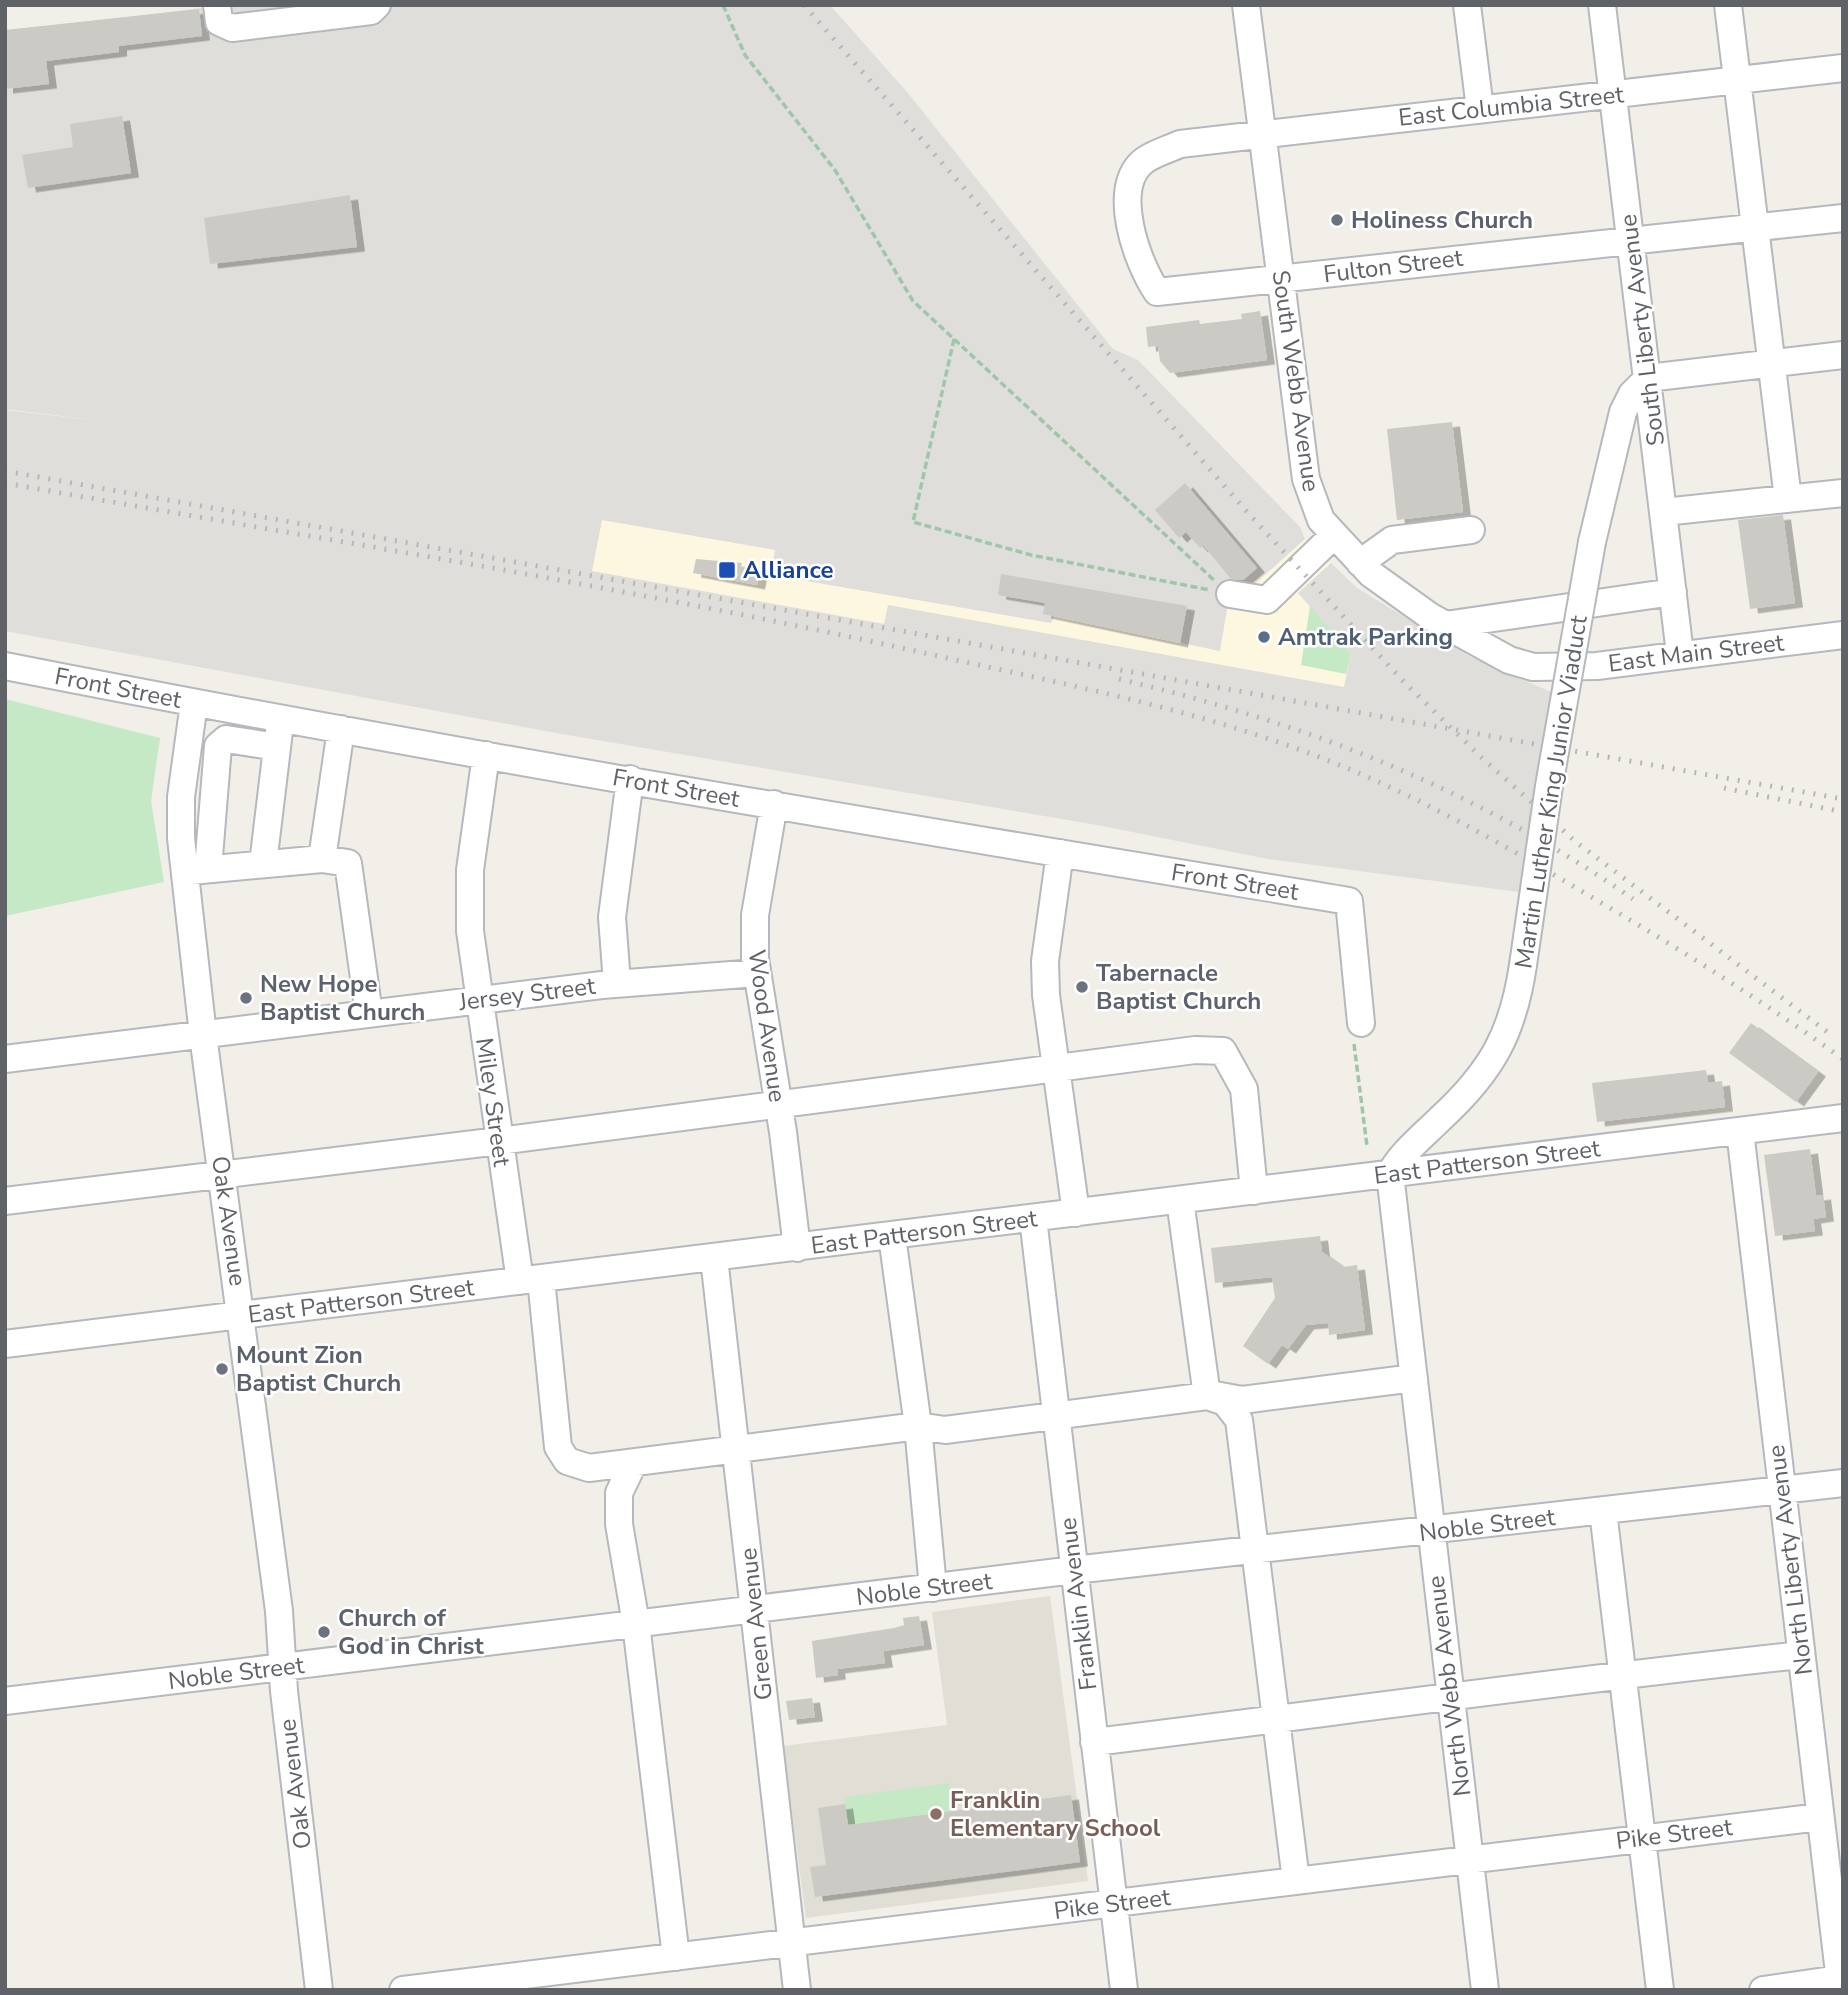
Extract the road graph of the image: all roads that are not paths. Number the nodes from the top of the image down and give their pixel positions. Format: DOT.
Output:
graph roads {
  1 [pos="217,5"];
  2 [pos="1246,5"];
  3 [pos="1467,5"];
  4 [pos="1602,5"];
  5 [pos="1728,5"];
  6 [pos="374,8"];
  7 [pos="1843,68"];
  8 [pos="1737,80"];
  9 [pos="1613,94"];
  10 [pos="1480,109"];
  11 [pos="1263,134"];
  12 [pos="1843,218"];
  13 [pos="1757,226"];
  14 [pos="1630,238"];
  15 [pos="1282,279"];
  16 [pos="1157,292"];
  17 [pos="1843,355"];
  18 [pos="1770,364"];
  19 [pos="1648,378"];
  20 [pos="1843,493"];
  21 [pos="1788,499"];
  22 [pos="1664,512"];
  23 [pos="1471,530"];
  24 [pos="1333,536"];
  25 [pos="1360,563"];
  26 [pos="1673,592"];
  27 [pos="1230,594"];
  28 [pos="1445,625"];
  29 [pos="1843,635"];
  30 [pos="1681,654"];
  31 [pos="1508,660"];
  32 [pos="5,666"];
  33 [pos="194,704"];
  34 [pos="281,719"];
  35 [pos="341,729"];
  36 [pos="277,747"];
  37 [pos="486,755"];
  38 [pos="630,779"];
  39 [pos="774,804"];
  40 [pos="1060,853"];
  41 [pos="322,859"];
  42 [pos="263,864"];
  43 [pos="196,870"];
  44 [pos="757,972"];
  45 [pos="617,983"];
  46 [pos="478,1000"];
  47 [pos="369,1014"];
  48 [pos="1361,1023"];
  49 [pos="203,1035"];
  50 [pos="5,1059"];
  51 [pos="1057,1070"];
  52 [pos="778,1104"];
  53 [pos="1843,1118"];
  54 [pos="1740,1131"];
  55 [pos="499,1141"];
  56 [pos="222,1173"];
  57 [pos="1390,1174"];
  58 [pos="1254,1191"];
  59 [pos="1180,1200"];
  60 [pos="5,1201"];
  61 [pos="1076,1213"];
  62 [pos="1033,1219"];
  63 [pos="892,1236"];
  64 [pos="797,1248"];
  65 [pos="714,1258"];
  66 [pos="531,1280"];
  67 [pos="242,1316"];
  68 [pos="5,1343"];
  69 [pos="1414,1378"];
  70 [pos="1216,1396"];
  71 [pos="1056,1414"];
  72 [pos="918,1426"];
  73 [pos="736,1451"];
  74 [pos="633,1464"];
  75 [pos="1843,1483"];
  76 [pos="1782,1490"];
  77 [pos="1602,1511"];
  78 [pos="1432,1531"];
  79 [pos="1254,1550"];
  80 [pos="1074,1570"];
  81 [pos="933,1588"];
  82 [pos="754,1610"];
  83 [pos="636,1624"];
  84 [pos="1801,1655"];
  85 [pos="283,1667"];
  86 [pos="1622,1674"];
  87 [pos="1451,1698"];
  88 [pos="5,1701"];
  89 [pos="1277,1719"];
  90 [pos="1094,1742"];
  91 [pos="1821,1817"];
  92 [pos="1643,1838"];
  93 [pos="1469,1859"];
  94 [pos="1296,1881"];
  95 [pos="1114,1904"];
  96 [pos="791,1943"];
  97 [pos="676,1957"];
  98 [pos="1840,1985"];
  99 [pos="319,1990"];
  100 [pos="403,1990"];
  101 [pos="797,1990"];
  102 [pos="1124,1990"];
  103 [pos="1485,1990"];
  104 [pos="1660,1990"];
  105 [pos="1763,1990"];
  1 -- 6 [label="street"];
  2 -- 11 [label="street, South Webb Avenue"];
  3 -- 10 [label="street"];
  4 -- 9 [label="street, South Liberty Avenue"];
  5 -- 8 [label="street"];
  7 -- 8 [label="street, East Columbia Street"];
  8 -- 9 [label="street, East Columbia Street"];
  8 -- 13 [label="street"];
  9 -- 10 [label="street, East Columbia Street"];
  9 -- 14 [label="street, South Liberty Avenue"];
  10 -- 11 [label="street, East Columbia Street"];
  11 -- 15 [label="street, South Webb Avenue"];
  11 -- 16 [label="street, East Columbia Street"];
  12 -- 13 [label="street, Fulton Street"];
  13 -- 14 [label="street, Fulton Street"];
  13 -- 18 [label="street"];
  14 -- 15 [label="street, Fulton Street"];
  14 -- 19 [label="street, South Liberty Avenue"];
  15 -- 16 [label="street, Fulton Street"];
  15 -- 24 [label="street, South Webb Avenue"];
  17 -- 18 [label="street"];
  18 -- 19 [label="street"];
  18 -- 21 [label="street"];
  19 -- 22 [label="street, South Liberty Avenue"];
  19 -- 57 [label="street, Martin Luther King Junior Viaduct, bridge"];
  20 -- 21 [label="street"];
  21 -- 22 [label="street"];
  22 -- 26 [label="street, South Liberty Avenue"];
  23 -- 25 [label="street"];
  24 -- 25 [label="street, South Webb Avenue"];
  24 -- 27 [label="street"];
  25 -- 28 [label="street, South Webb Avenue"];
  26 -- 28 [label="street"];
  26 -- 30 [label="street, South Liberty Avenue"];
  28 -- 31 [label="street, South Webb Avenue"];
  29 -- 30 [label="street, East Main Street"];
  30 -- 31 [label="street, East Main Street"];
  32 -- 33 [label="street, Front Street"];
  33 -- 34 [label="street, Front Street"];
  33 -- 43 [label="street, Oak Avenue"];
  34 -- 35 [label="street, Front Street"];
  34 -- 36 [label="street"];
  35 -- 37 [label="street, Front Street"];
  35 -- 41 [label="street"];
  36 -- 42 [label="street"];
  36 -- 43 [label="street"];
  37 -- 38 [label="street, Front Street"];
  37 -- 46 [label="street, Miley Street"];
  38 -- 39 [label="street, Front Street"];
  38 -- 45 [label="street"];
  39 -- 40 [label="street, Front Street"];
  39 -- 44 [label="street, Wood Avenue"];
  40 -- 48 [label="street, Front Street"];
  40 -- 51 [label="street"];
  41 -- 42 [label="street"];
  41 -- 47 [label="street"];
  42 -- 43 [label="street"];
  43 -- 49 [label="street, Oak Avenue"];
  44 -- 45 [label="street, Jersey Street"];
  44 -- 52 [label="street, Wood Avenue"];
  45 -- 46 [label="street, Jersey Street"];
  46 -- 47 [label="street, Jersey Street"];
  46 -- 55 [label="street, Miley Street"];
  47 -- 49 [label="street, Jersey Street"];
  49 -- 50 [label="street, Jersey Street"];
  49 -- 56 [label="street, Oak Avenue"];
  51 -- 52 [label="street"];
  51 -- 58 [label="street"];
  51 -- 61 [label="street"];
  52 -- 55 [label="street"];
  52 -- 64 [label="street, Wood Avenue"];
  53 -- 54 [label="street, East Patterson Street"];
  54 -- 57 [label="street, East Patterson Street"];
  54 -- 76 [label="street, North Liberty Avenue"];
  55 -- 56 [label="street"];
  55 -- 66 [label="street, Miley Street"];
  56 -- 60 [label="street"];
  56 -- 67 [label="street, Oak Avenue"];
  57 -- 58 [label="street, East Patterson Street"];
  57 -- 69 [label="street, North Webb Avenue"];
  58 -- 59 [label="street, East Patterson Street"];
  59 -- 61 [label="street, East Patterson Street"];
  59 -- 70 [label="street"];
  61 -- 62 [label="street, East Patterson Street"];
  62 -- 63 [label="street, East Patterson Street"];
  62 -- 71 [label="street, Franklin Avenue"];
  63 -- 64 [label="street, East Patterson Street"];
  63 -- 72 [label="street"];
  64 -- 65 [label="street, East Patterson Street"];
  65 -- 66 [label="street, East Patterson Street"];
  65 -- 73 [label="street, Green Avenue"];
  66 -- 67 [label="street, East Patterson Street"];
  66 -- 74 [label="street, Miley Street"];
  67 -- 68 [label="street, East Patterson Street"];
  67 -- 85 [label="street, Oak Avenue"];
  69 -- 70 [label="street, Miley Street"];
  69 -- 78 [label="street, North Webb Avenue"];
  70 -- 71 [label="street, Miley Street"];
  70 -- 79 [label="street"];
  71 -- 72 [label="street, Miley Street"];
  71 -- 80 [label="street, Franklin Avenue"];
  72 -- 73 [label="street, Miley Street"];
  72 -- 81 [label="street"];
  73 -- 74 [label="street, Miley Street"];
  73 -- 82 [label="street, Green Avenue"];
  74 -- 83 [label="street"];
  75 -- 76 [label="street, Noble Street"];
  76 -- 77 [label="street, Noble Street"];
  76 -- 84 [label="street, North Liberty Avenue"];
  77 -- 78 [label="street, Noble Street"];
  77 -- 86 [label="street"];
  78 -- 79 [label="street, Noble Street"];
  78 -- 87 [label="street, North Webb Avenue"];
  79 -- 80 [label="street, Noble Street"];
  79 -- 89 [label="street"];
  80 -- 81 [label="street, Noble Street"];
  80 -- 90 [label="street, Franklin Avenue"];
  81 -- 82 [label="street, Noble Street"];
  82 -- 83 [label="street, Noble Street"];
  82 -- 96 [label="street, Green Avenue"];
  83 -- 85 [label="street, Noble Street"];
  83 -- 97 [label="street"];
  84 -- 86 [label="street"];
  84 -- 91 [label="street, North Liberty Avenue"];
  85 -- 88 [label="street, Noble Street"];
  85 -- 99 [label="street, Oak Avenue"];
  86 -- 87 [label="street"];
  86 -- 92 [label="street"];
  87 -- 89 [label="street"];
  87 -- 93 [label="street, North Webb Avenue"];
  89 -- 90 [label="street"];
  89 -- 94 [label="street"];
  90 -- 95 [label="street, Franklin Avenue"];
  91 -- 92 [label="street, Pike Street"];
  91 -- 98 [label="street, North Liberty Avenue"];
  92 -- 93 [label="street, Pike Street"];
  92 -- 104 [label="street"];
  93 -- 94 [label="street, Pike Street"];
  93 -- 103 [label="street, North Webb Avenue"];
  94 -- 95 [label="street, Pike Street"];
  95 -- 96 [label="street, Pike Street"];
  95 -- 102 [label="street, Franklin Avenue"];
  96 -- 97 [label="street, Pike Street"];
  96 -- 101 [label="street, Green Avenue"];
  97 -- 100 [label="street, Pike Street"];
  98 -- 105 [label="street"];
}
